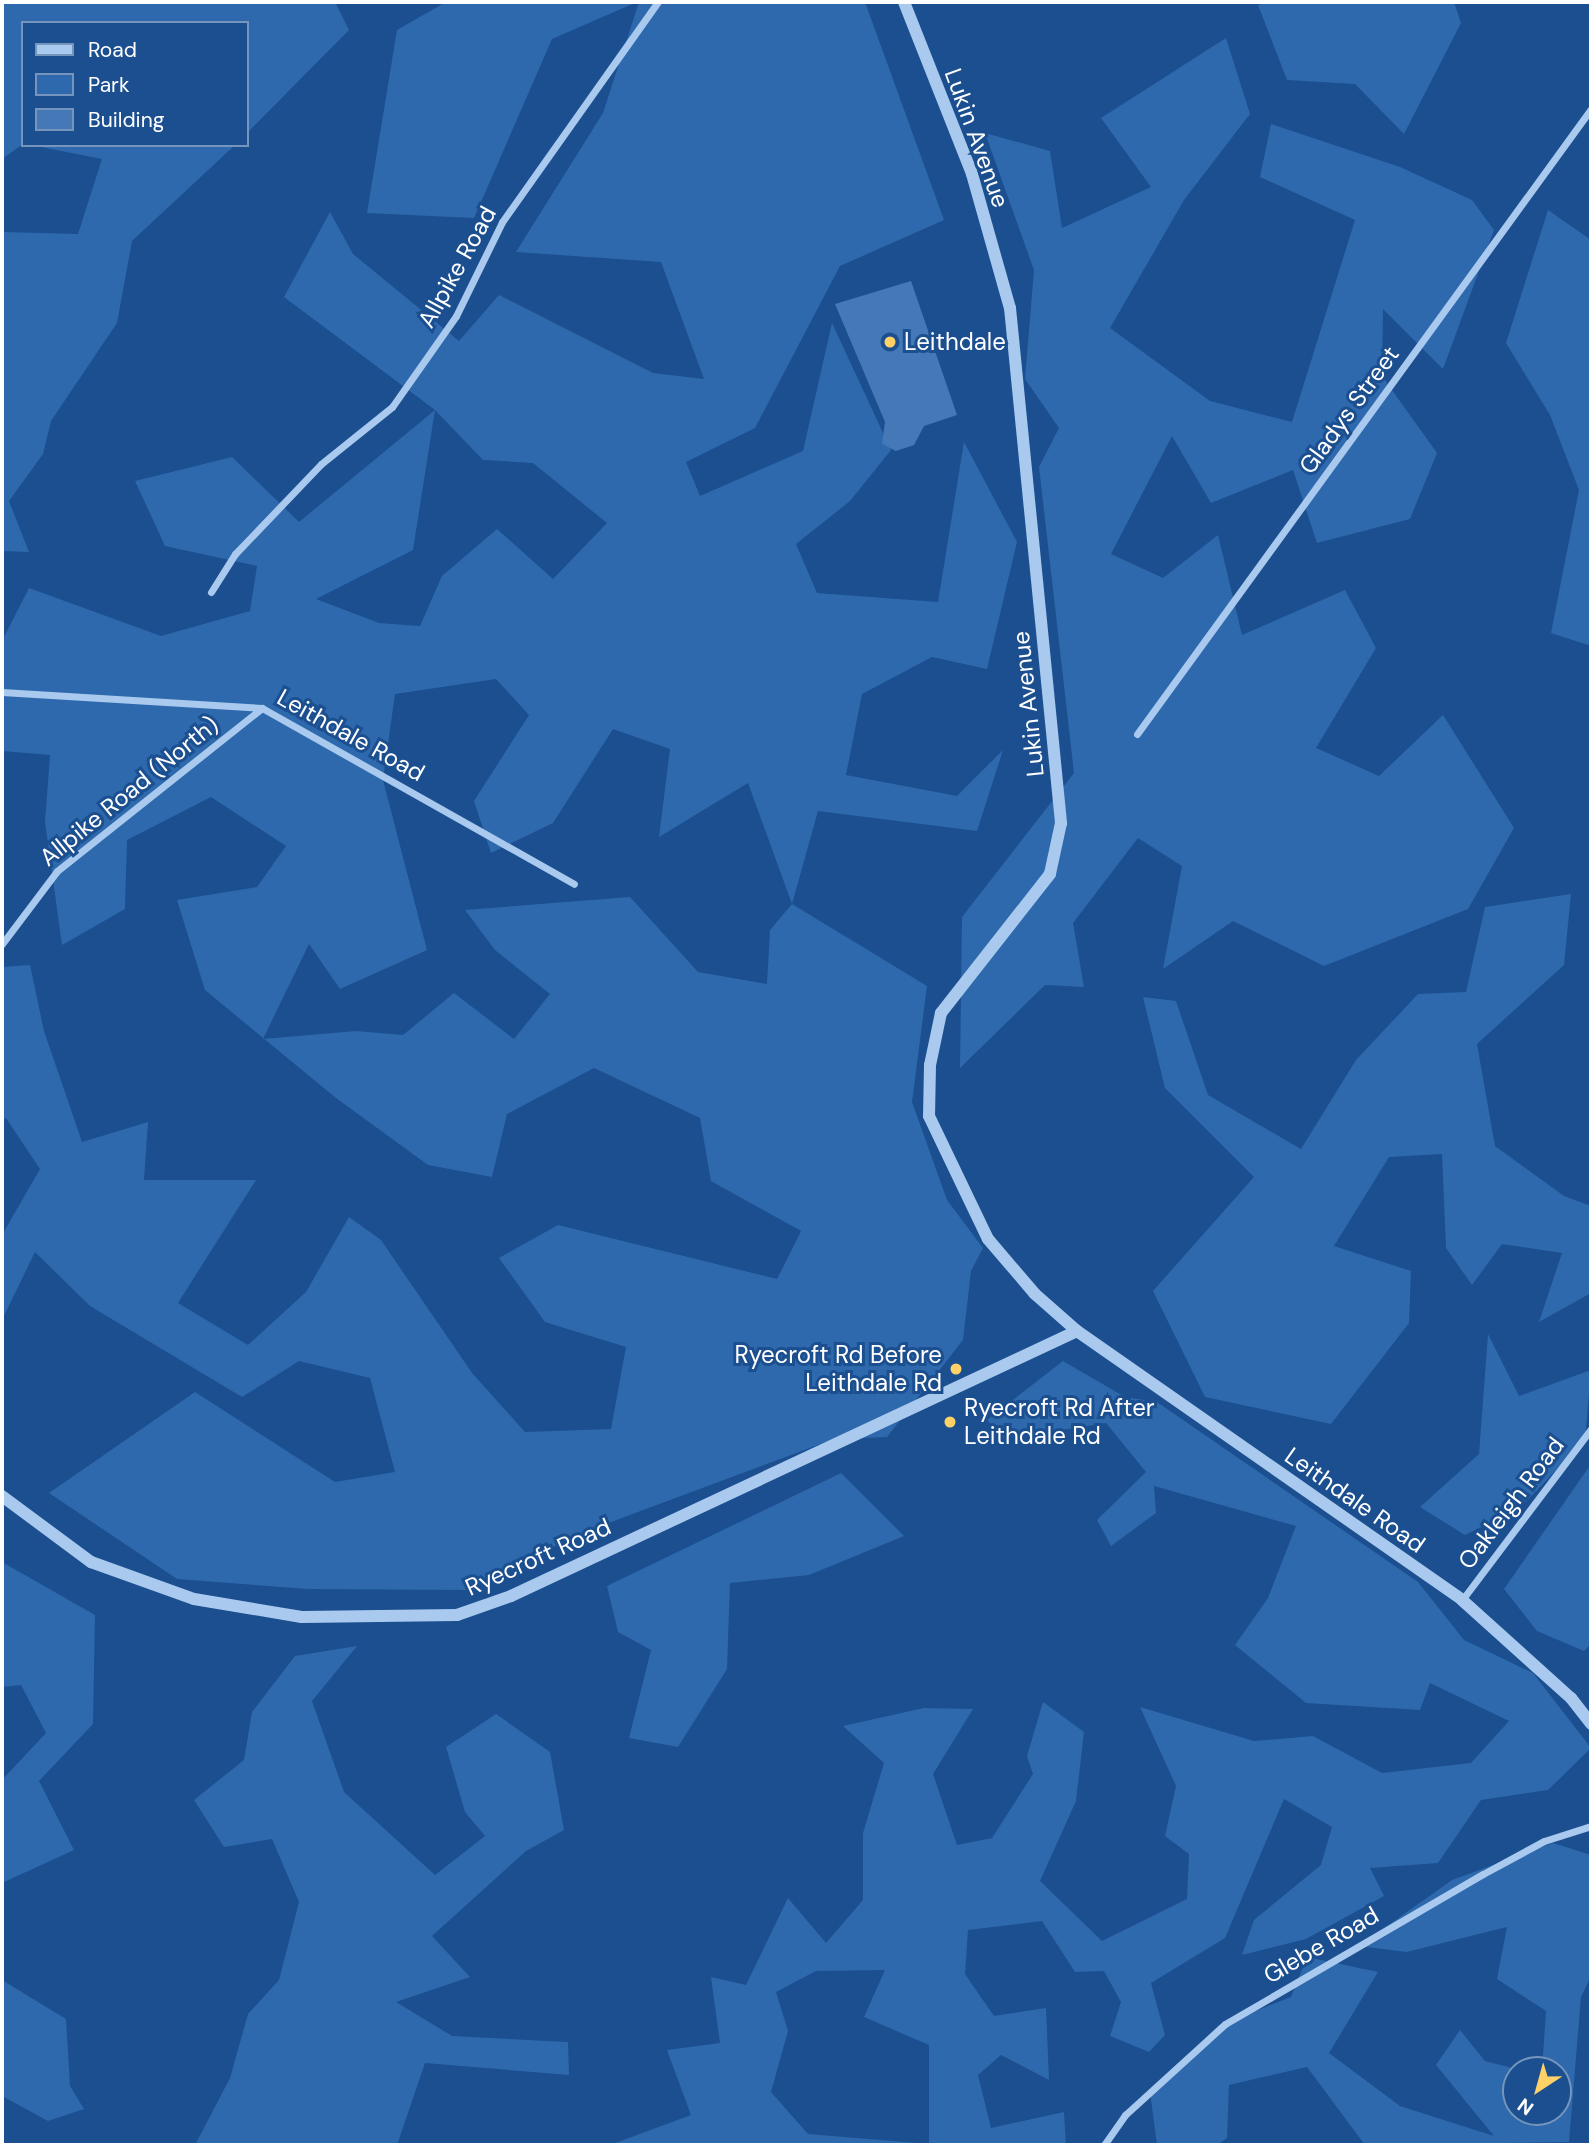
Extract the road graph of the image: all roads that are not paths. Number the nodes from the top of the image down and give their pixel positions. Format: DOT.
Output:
graph roads {
  1 [pos="658,2"];
  2 [pos="904,2"];
  3 [pos="1591,109"];
  4 [pos="211,592"];
  5 [pos="2,692"];
  6 [pos="262,708"];
  7 [pos="1137,734"];
  8 [pos="573,884"];
  9 [pos="2,944"];
  10 [pos="1077,1331"];
  11 [pos="1591,1429"];
  12 [pos="2,1496"];
  13 [pos="1462,1600"];
  14 [pos="1591,1724"];
  15 [pos="1591,1826"];
  16 [pos="1104,2145"];
  1 -- 4 [label="street, Allpike Road"];
  2 -- 10 [label="street, Lukin Avenue"];
  3 -- 7 [label="street, Gladys Street"];
  5 -- 6 [label="street, Leithdale Road"];
  6 -- 8 [label="street, Leithdale Road"];
  6 -- 9 [label="street, Allpike Road (North)"];
  10 -- 12 [label="street, Ryecroft Road"];
  10 -- 13 [label="street, Leithdale Road"];
  11 -- 13 [label="street, Oakleigh Road"];
  13 -- 14 [label="street, Leithdale Road"];
  15 -- 16 [label="street, Glebe Road"];
}
